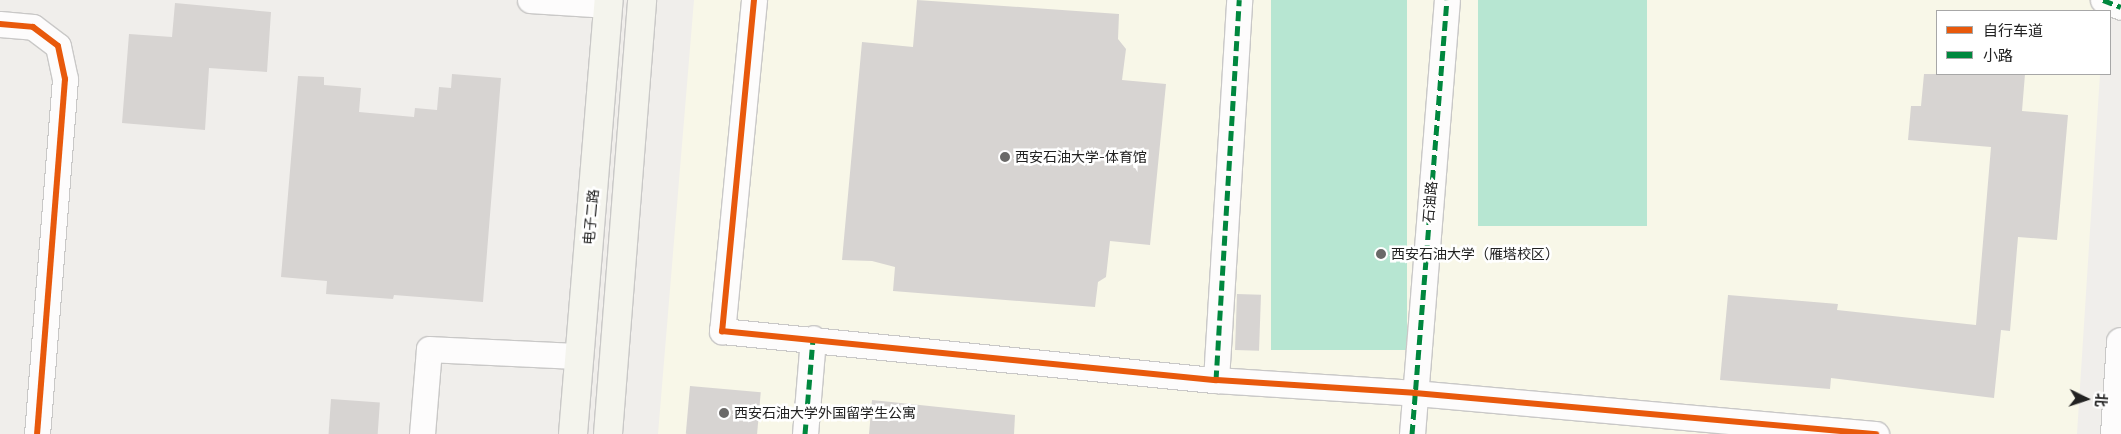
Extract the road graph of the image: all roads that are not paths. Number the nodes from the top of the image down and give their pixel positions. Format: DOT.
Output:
graph roads {
  1 [pos="530,0"];
  2 [pos="642,0"];
  3 [pos="754,0"];
  4 [pos="1239,0"];
  5 [pos="1447,0"];
  6 [pos="2103,0"];
  7 [pos="609,3"];
  8 [pos="2121,7"];
  9 [pos="0,24"];
  10 [pos="813,338"];
  11 [pos="2121,342"];
  12 [pos="580,356"];
  13 [pos="1216,380"];
  14 [pos="1415,393"];
  15 [pos="2118,417"];
  16 [pos="1764,428"];
  17 [pos="37,434"];
  18 [pos="422,434"];
  19 [pos="573,434"];
  20 [pos="608,434"];
  21 [pos="805,434"];
  22 [pos="1412,434"];
  23 [pos="1876,434"];
  1 -- 7 [label="street"];
  2 -- 20 [label="main road"];
  3 -- 10 [label="street"];
  4 -- 13 [label="street"];
  5 -- 14 [label="street, 石油路"];
  6 -- 8 [label="street"];
  7 -- 12 [label="main road, 电子二路"];
  9 -- 17 [label="street"];
  10 -- 13 [label="street"];
  10 -- 21 [label="street"];
  11 -- 15 [label="street"];
  12 -- 18 [label="street"];
  12 -- 19 [label="main road, 电子二路"];
  13 -- 14 [label="street"];
  14 -- 16 [label="street"];
  14 -- 22 [label="street, 石油路"];
  16 -- 23 [label="street"];
}
